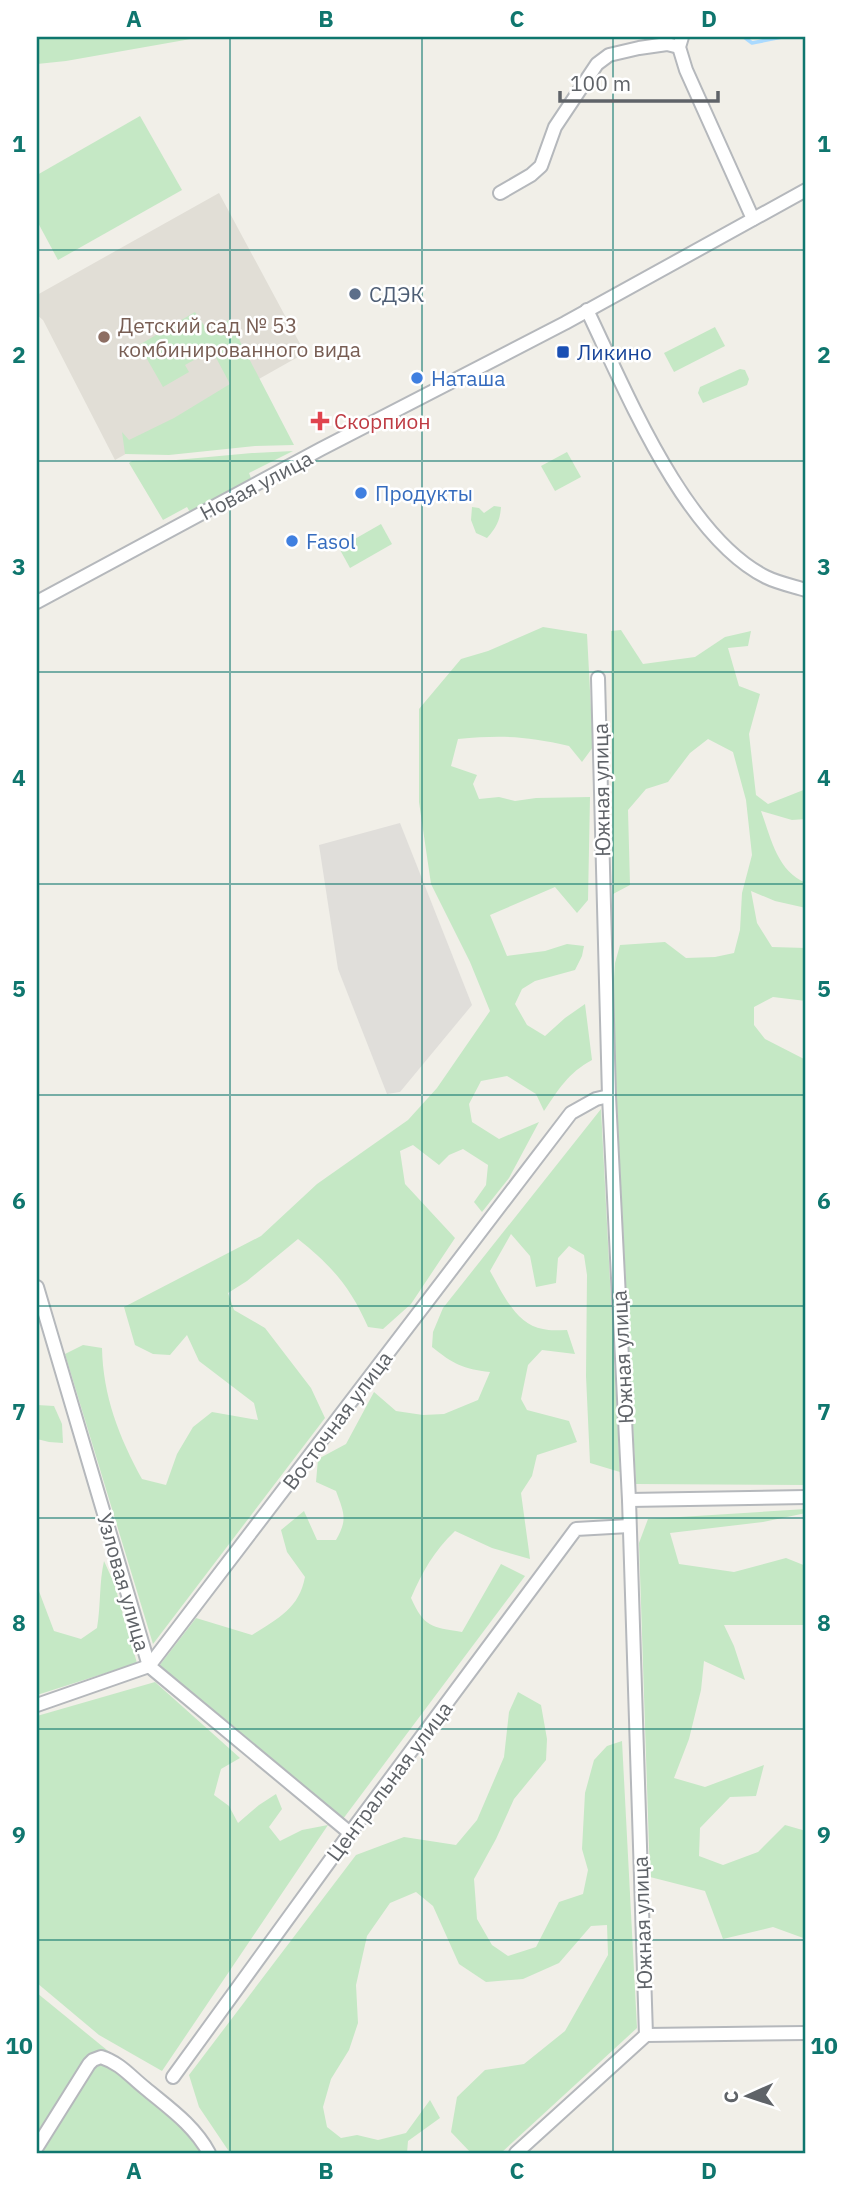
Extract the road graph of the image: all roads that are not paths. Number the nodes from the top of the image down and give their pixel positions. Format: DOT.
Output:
graph roads {
  1 [pos="680,42"];
  2 [pos="806,190"];
  3 [pos="500,193"];
  4 [pos="753,219"];
  5 [pos="587,310"];
  6 [pos="806,590"];
  7 [pos="37,602"];
  8 [pos="598,678"];
  9 [pos="609,1096"];
  10 [pos="37,1287"];
  11 [pos="806,1497"];
  12 [pos="629,1500"];
  13 [pos="629,1526"];
  14 [pos="149,1666"];
  15 [pos="37,1705"];
  16 [pos="350,1833"];
  17 [pos="806,2033"];
  18 [pos="646,2035"];
  19 [pos="173,2077"];
  20 [pos="37,2147"];
  21 [pos="209,2153"];
  22 [pos="516,2153"];
  1 -- 3 [label="street"];
  1 -- 4 [label="street"];
  2 -- 4 [label="street, Новая улица"];
  4 -- 5 [label="street, Новая улица"];
  5 -- 6 [label="street"];
  5 -- 7 [label="street, Новая улица"];
  8 -- 9 [label="street, Южная улица"];
  9 -- 12 [label="street, Южная улица"];
  9 -- 14 [label="street, Восточная улица"];
  10 -- 14 [label="street, Узловая улица"];
  11 -- 12 [label="street"];
  12 -- 13 [label="street, Южная улица"];
  13 -- 16 [label="street, Центральная улица"];
  13 -- 18 [label="street, Южная улица"];
  14 -- 15 [label="street"];
  14 -- 16 [label="street, Узловая улица"];
  16 -- 19 [label="street, Центральная улица"];
  17 -- 18 [label="street"];
  18 -- 22 [label="street"];
  20 -- 21 [label="street"];
}
